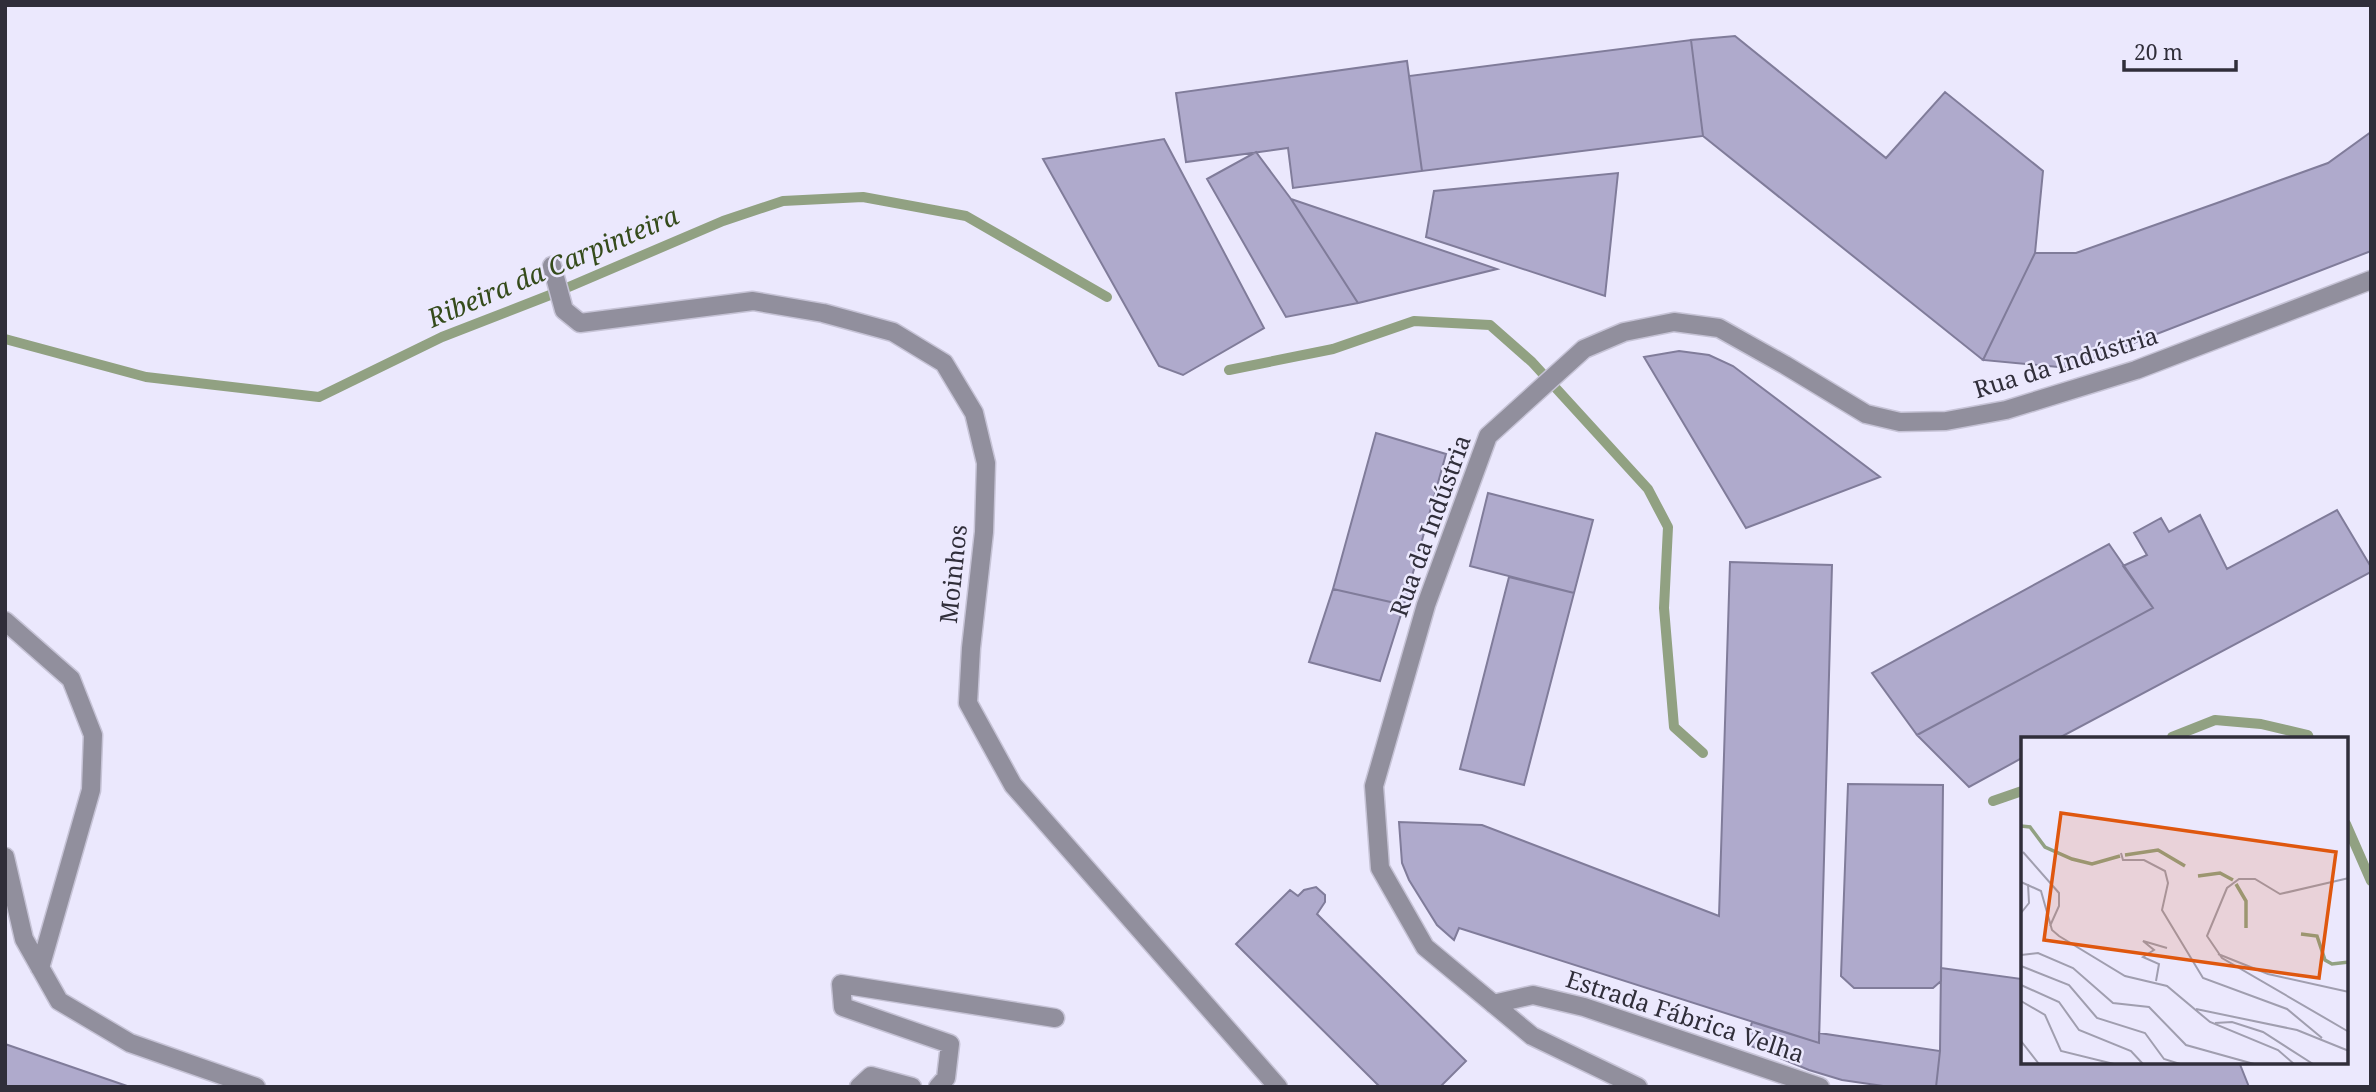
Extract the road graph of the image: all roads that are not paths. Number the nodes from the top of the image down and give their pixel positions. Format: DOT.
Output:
graph roads {
  1 [pos="552,266"];
  2 [pos="2371,280"];
  3 [pos="5,621"];
  4 [pos="5,857"];
  5 [pos="40,968"];
  6 [pos="1493,1004"];
  7 [pos="1055,1018"];
  8 [pos="256,1087"];
  9 [pos="859,1087"];
  10 [pos="912,1087"];
  11 [pos="937,1087"];
  12 [pos="1278,1087"];
  13 [pos="1638,1087"];
  14 [pos="1820,1087"];
  1 -- 12 [label="street, Moinhos"];
  2 -- 6 [label="street, Rua da Indústria"];
  3 -- 5 [label="street"];
  4 -- 5 [label="street"];
  5 -- 8 [label="street"];
  6 -- 13 [label="street, Rua da Indústria"];
  6 -- 14 [label="street, Estrada Fábrica Velha"];
  7 -- 11 [label="street"];
  9 -- 10 [label="street"];
}
